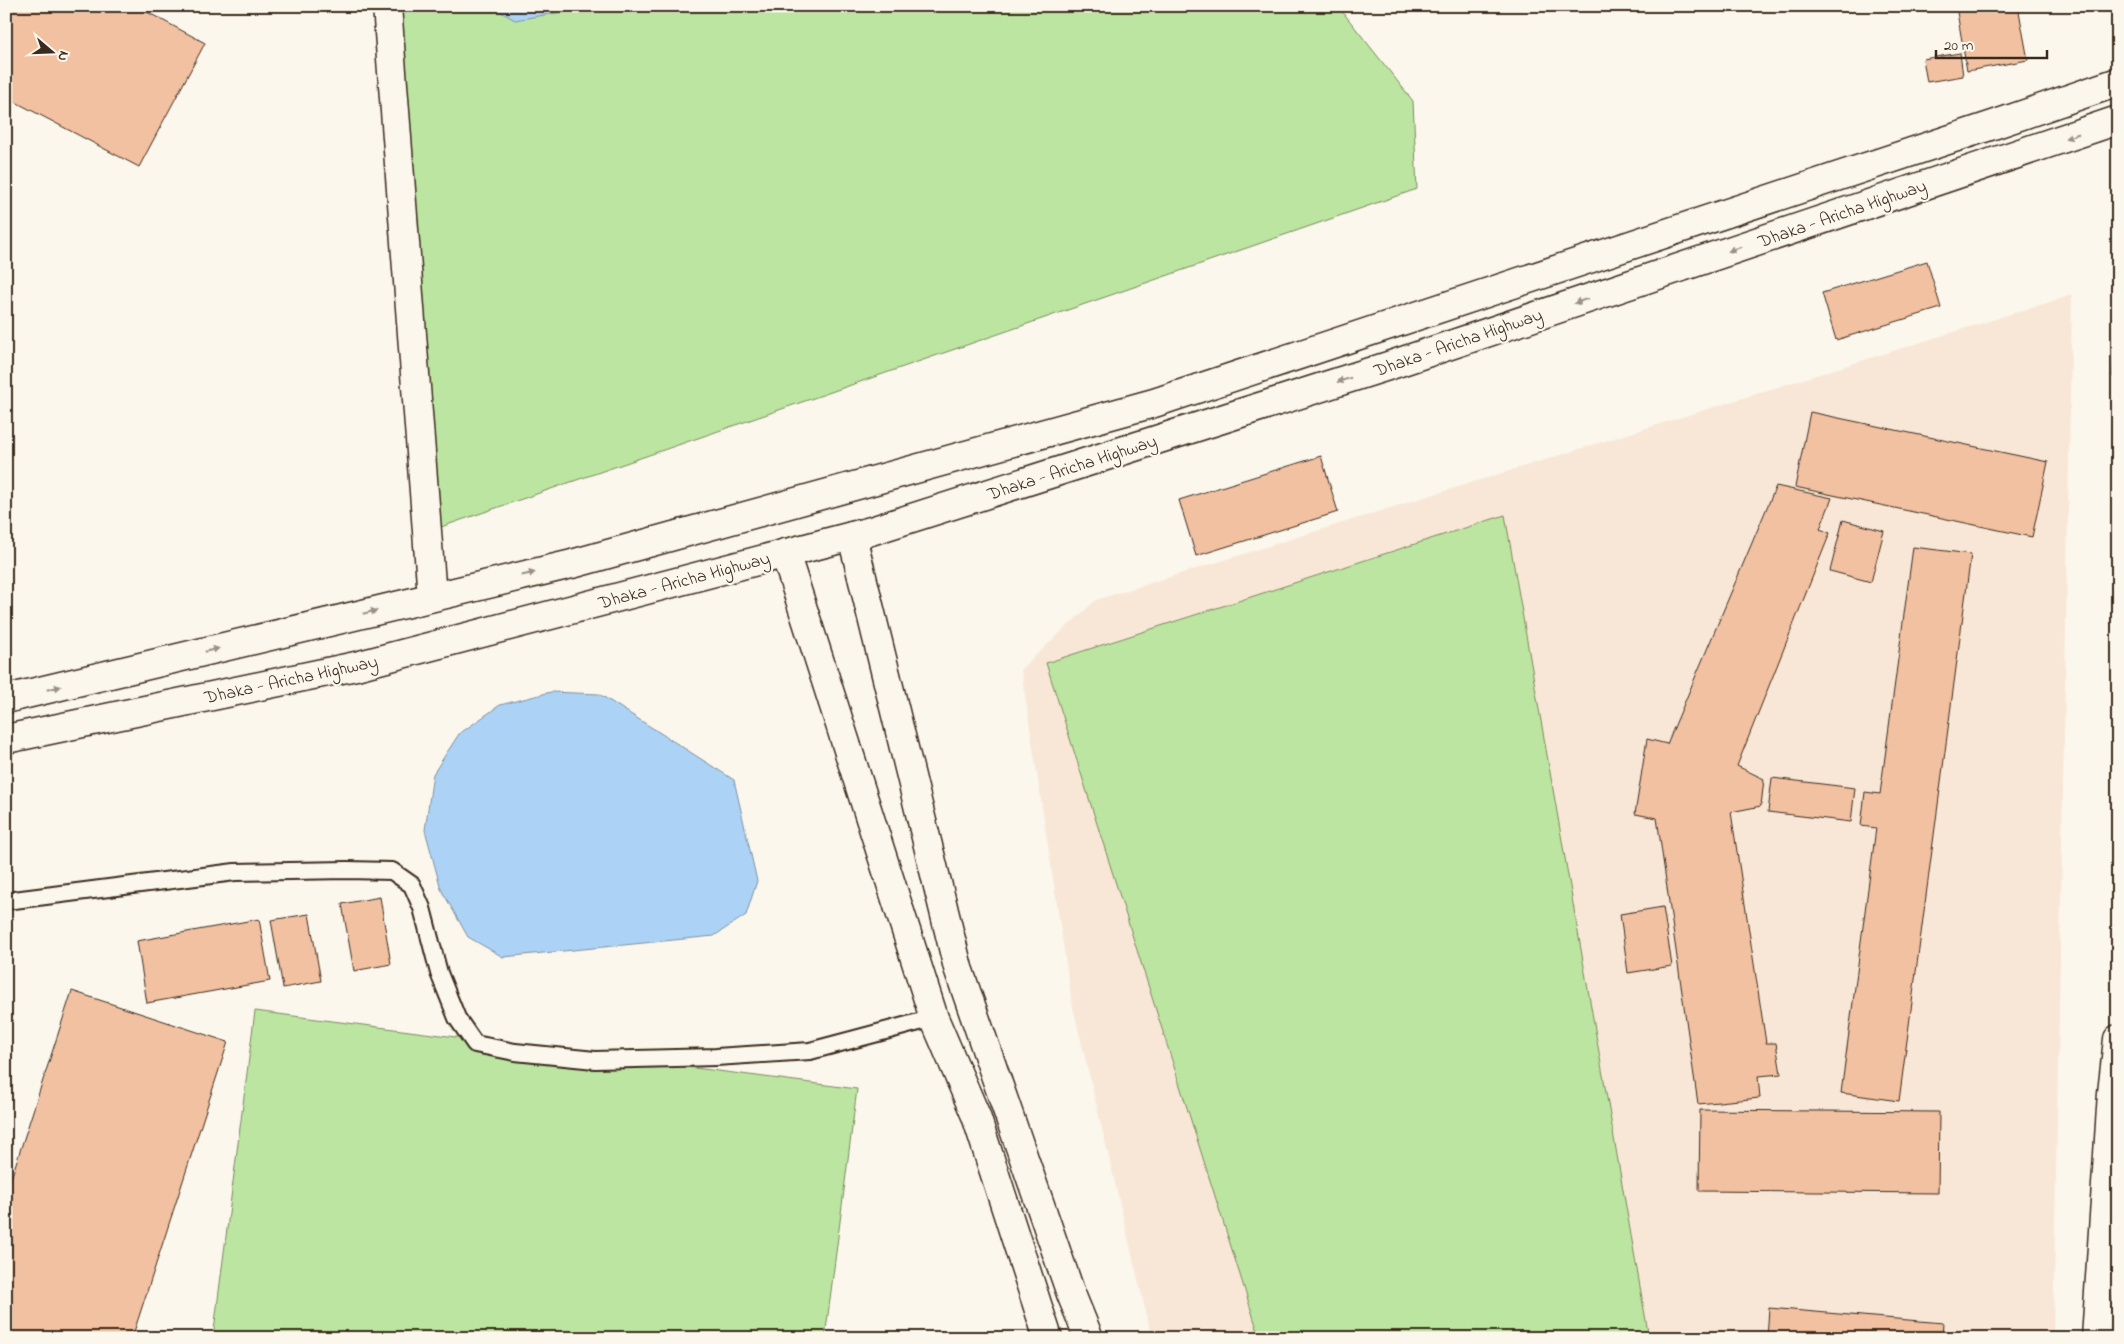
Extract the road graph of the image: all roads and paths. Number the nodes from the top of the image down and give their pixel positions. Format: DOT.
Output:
graph roads {
  1 [pos="387,6"];
  2 [pos="2118,82"];
  3 [pos="2118,120"];
  4 [pos="852,536"];
  5 [pos="785,553"];
  6 [pos="432,597"];
  7 [pos="6,699"];
  8 [pos="6,739"];
  9 [pos="6,901"];
  10 [pos="934,1018"];
  11 [pos="2118,1039"];
  12 [pos="1048,1338"];
  13 [pos="1088,1338"];
  14 [pos="2096,1338"];
  1 -- 6 [label="main road"];
  6 -- 2 [label="main road, one-way"];
  3 -- 4 [label="main road, Dhaka - Aricha Highway, one-way"];
  4 -- 5 [label="main road, Dhaka - Aricha Highway"];
  4 -- 13 [label="main road"];
  5 -- 8 [label="main road, Dhaka - Aricha Highway"];
  5 -- 10 [label="main road"];
  7 -- 6 [label="main road, one-way"];
  9 -- 10 [label="lane"];
  10 -- 12 [label="main road"];
  11 -- 14 [label="main road"];
}
